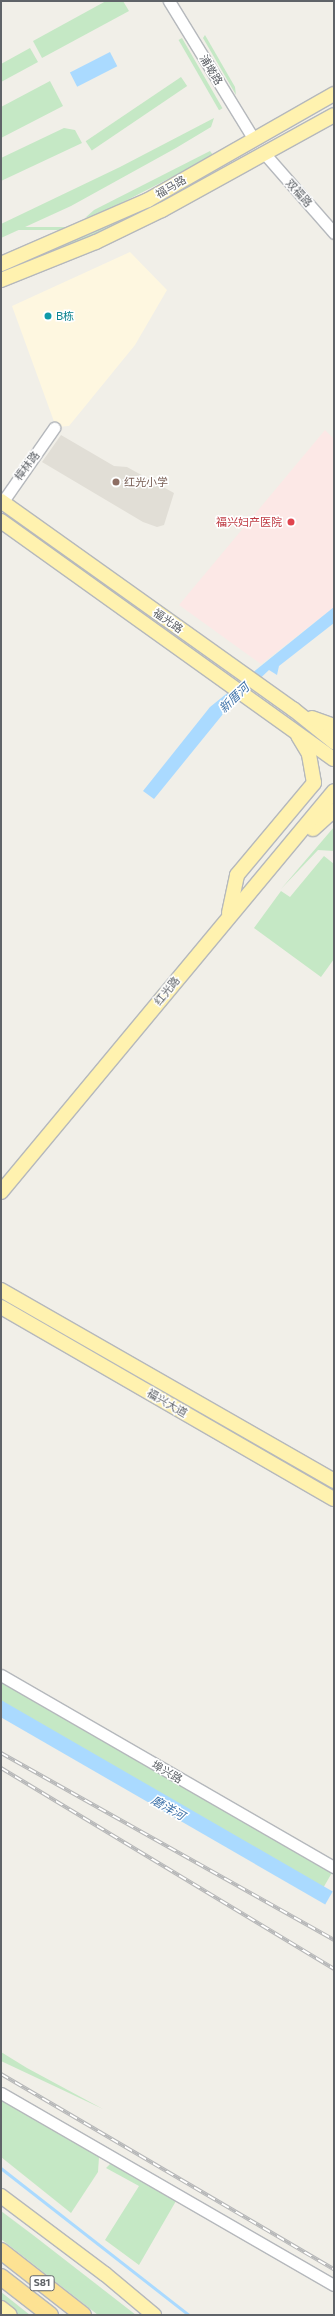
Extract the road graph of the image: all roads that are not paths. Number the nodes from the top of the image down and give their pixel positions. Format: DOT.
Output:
graph roads {
  1 [pos="169,1"];
  2 [pos="334,94"];
  3 [pos="334,115"];
  4 [pos="253,138"];
  5 [pos="264,153"];
  6 [pos="334,233"];
  7 [pos="1,264"];
  8 [pos="1,280"];
  9 [pos="54,428"];
  10 [pos="1,503"];
  11 [pos="1,521"];
  12 [pos="293,708"];
  13 [pos="334,726"];
  14 [pos="295,731"];
  15 [pos="334,742"];
  16 [pos="334,759"];
  17 [pos="334,791"];
  18 [pos="334,810"];
  19 [pos="248,892"];
  20 [pos="228,916"];
  21 [pos="1,1192"];
  22 [pos="1,1290"];
  23 [pos="1,1307"];
  24 [pos="334,1481"];
  25 [pos="334,1499"];
  26 [pos="1,1675"];
  27 [pos="334,1867"];
  28 [pos="1,2093"];
  29 [pos="1,2196"];
  30 [pos="1,2251"];
  31 [pos="1,2277"];
  32 [pos="334,2285"];
  33 [pos="1,2308"];
  34 [pos="10,2315"];
  35 [pos="50,2315"];
  36 [pos="83,2315"];
  37 [pos="154,2315"];
  1 -- 4 [label="street, 浦墘路"];
  2 -- 4 [label="main road, 福马路"];
  3 -- 5 [label="main road, 福马路"];
  4 -- 7 [label="main road, 福马路"];
  5 -- 6 [label="street, 双福路"];
  5 -- 8 [label="main road, 福马路"];
  9 -- 10 [label="street, 樟林路"];
  10 -- 12 [label="main road, 福光路"];
  11 -- 14 [label="main road, 福光路"];
  12 -- 13 [label="main road"];
  12 -- 15 [label="main road, 福光路"];
  14 -- 16 [label="main road, 福光路"];
  14 -- 20 [label="main road"];
  17 -- 19 [label="main road, 红光路"];
  18 -- 19 [label="main road"];
  19 -- 20 [label="main road, 红光路"];
  20 -- 21 [label="main road, 红光路"];
  22 -- 24 [label="main road, 福兴大道"];
  23 -- 25 [label="main road, 福兴大道"];
  26 -- 27 [label="street, 埠兴路"];
  28 -- 32 [label="street"];
  29 -- 37 [label="main road"];
  30 -- 36 [label="highway, S81"];
  31 -- 35 [label="highway, S81"];
  33 -- 34 [label="main road"];
}
